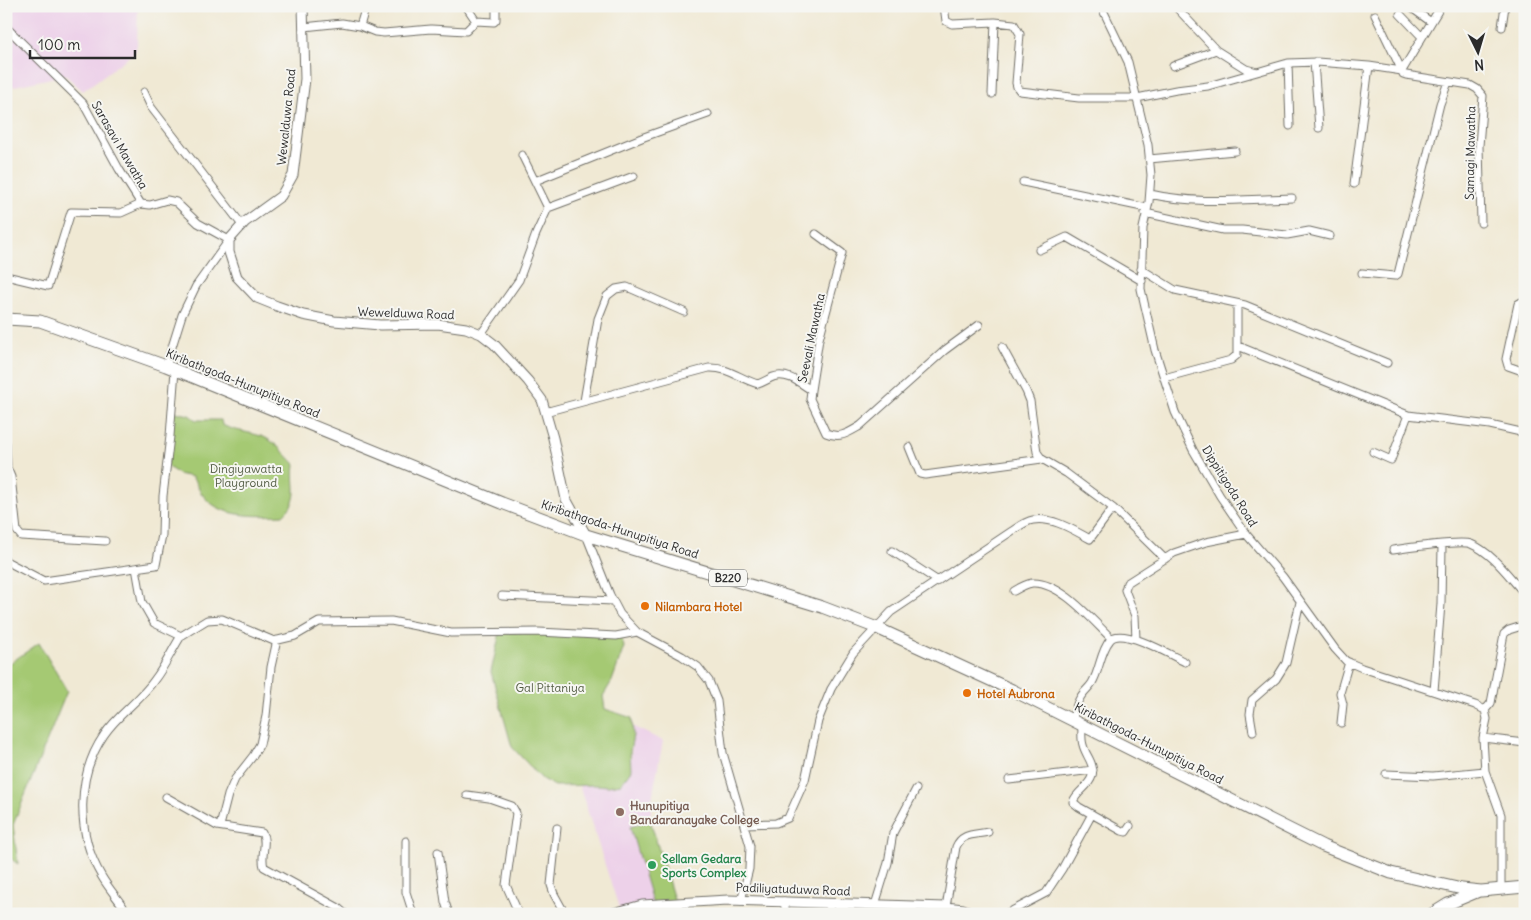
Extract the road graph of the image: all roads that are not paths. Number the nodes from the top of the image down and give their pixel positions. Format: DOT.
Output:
graph roads {
  1 [pos="303,6"];
  2 [pos="366,6"];
  3 [pos="466,6"];
  4 [pos="496,6"];
  5 [pos="944,6"];
  6 [pos="1101,6"];
  7 [pos="1175,6"];
  8 [pos="1409,6"];
  9 [pos="1505,6"];
  10 [pos="1438,7"];
  11 [pos="1400,14"];
  12 [pos="1375,15"];
  13 [pos="476,22"];
  14 [pos="995,22"];
  15 [pos="1431,22"];
  16 [pos="360,26"];
  17 [pos="6,27"];
  18 [pos="304,27"];
  19 [pos="1502,27"];
  20 [pos="1422,37"];
  21 [pos="1216,50"];
  22 [pos="1314,62"];
  23 [pos="1288,63"];
  24 [pos="1173,66"];
  25 [pos="1369,66"];
  26 [pos="1402,71"];
  27 [pos="1257,72"];
  28 [pos="1448,82"];
  29 [pos="144,92"];
  30 [pos="992,94"];
  31 [pos="1137,98"];
  32 [pos="708,114"];
  33 [pos="1290,126"];
  34 [pos="1319,128"];
  35 [pos="1236,151"];
  36 [pos="522,155"];
  37 [pos="1149,159"];
  38 [pos="634,176"];
  39 [pos="535,181"];
  40 [pos="1022,182"];
  41 [pos="1354,184"];
  42 [pos="1150,194"];
  43 [pos="1292,198"];
  44 [pos="142,204"];
  45 [pos="548,208"];
  46 [pos="1146,211"];
  47 [pos="1481,223"];
  48 [pos="242,225"];
  49 [pos="816,234"];
  50 [pos="1330,236"];
  51 [pos="229,240"];
  52 [pos="1039,250"];
  53 [pos="1142,269"];
  54 [pos="1362,273"];
  55 [pos="6,276"];
  56 [pos="1142,281"];
  57 [pos="1525,300"];
  58 [pos="1237,304"];
  59 [pos="684,312"];
  60 [pos="6,319"];
  61 [pos="979,325"];
  62 [pos="482,334"];
  63 [pos="1238,346"];
  64 [pos="1002,347"];
  65 [pos="1387,363"];
  66 [pos="170,368"];
  67 [pos="1525,372"];
  68 [pos="1164,378"];
  69 [pos="811,390"];
  70 [pos="584,401"];
  71 [pos="545,412"];
  72 [pos="1408,415"];
  73 [pos="1525,434"];
  74 [pos="6,444"];
  75 [pos="908,446"];
  76 [pos="1373,452"];
  77 [pos="1042,459"];
  78 [pos="7,465"];
  79 [pos="1113,508"];
  80 [pos="1246,534"];
  81 [pos="586,535"];
  82 [pos="105,542"];
  83 [pos="1442,545"];
  84 [pos="1393,550"];
  85 [pos="892,551"];
  86 [pos="1165,559"];
  87 [pos="6,561"];
  88 [pos="136,568"];
  89 [pos="938,581"];
  90 [pos="1014,591"];
  91 [pos="1525,594"];
  92 [pos="502,596"];
  93 [pos="613,601"];
  94 [pos="1300,602"];
  95 [pos="1525,625"];
  96 [pos="877,628"];
  97 [pos="636,632"];
  98 [pos="181,636"];
  99 [pos="1111,638"];
  100 [pos="1136,639"];
  101 [pos="277,640"];
  102 [pos="1185,662"];
  103 [pos="1349,662"];
  104 [pos="1434,691"];
  105 [pos="1486,710"];
  106 [pos="1077,722"];
  107 [pos="1341,723"];
  108 [pos="1253,732"];
  109 [pos="1484,738"];
  110 [pos="1525,743"];
  111 [pos="1092,770"];
  112 [pos="1485,771"];
  113 [pos="1386,774"];
  114 [pos="1009,780"];
  115 [pos="916,789"];
  116 [pos="467,795"];
  117 [pos="166,796"];
  118 [pos="1092,814"];
  119 [pos="744,824"];
  120 [pos="220,826"];
  121 [pos="1130,826"];
  122 [pos="557,828"];
  123 [pos="988,832"];
  124 [pos="406,841"];
  125 [pos="438,852"];
  126 [pos="1525,888"];
  127 [pos="1501,889"];
  128 [pos="1481,890"];
  129 [pos="741,900"];
  130 [pos="784,901"];
  131 [pos="829,903"];
  132 [pos="875,905"];
  133 [pos="946,907"];
  134 [pos="128,914"];
  135 [pos="345,914"];
  136 [pos="413,914"];
  137 [pos="449,914"];
  138 [pos="519,914"];
  139 [pos="564,914"];
  140 [pos="610,914"];
  141 [pos="786,914"];
  142 [pos="830,914"];
  143 [pos="975,914"];
  144 [pos="1006,914"];
  145 [pos="1432,914"];
  1 -- 18 [label="street, Wewalduwa Road"];
  2 -- 16 [label="street"];
  3 -- 13 [label="street"];
  4 -- 13 [label="street"];
  5 -- 14 [label="street"];
  6 -- 31 [label="street, Dippitigoda Road"];
  7 -- 21 [label="street"];
  8 -- 15 [label="street"];
  9 -- 19 [label="street"];
  10 -- 15 [label="street"];
  11 -- 20 [label="street"];
  12 -- 26 [label="street"];
  13 -- 16 [label="street"];
  14 -- 30 [label="street"];
  14 -- 31 [label="street, Samagi Mawatha"];
  15 -- 20 [label="street"];
  16 -- 18 [label="street"];
  17 -- 44 [label="street, Sarasavi Mawatha"];
  18 -- 48 [label="street, Wewalduwa Road"];
  20 -- 26 [label="street"];
  21 -- 24 [label="street"];
  21 -- 27 [label="street"];
  22 -- 23 [label="street, Samagi Mawatha"];
  22 -- 25 [label="street, Samagi Mawatha"];
  22 -- 34 [label="street"];
  23 -- 27 [label="street, Samagi Mawatha"];
  23 -- 33 [label="street"];
  25 -- 26 [label="street, Samagi Mawatha"];
  25 -- 41 [label="street"];
  26 -- 28 [label="street, Samagi Mawatha"];
  27 -- 31 [label="street, Samagi Mawatha"];
  28 -- 47 [label="street, Samagi Mawatha"];
  28 -- 54 [label="street"];
  29 -- 48 [label="street"];
  31 -- 37 [label="street, Dippitigoda Road"];
  32 -- 39 [label="street"];
  35 -- 37 [label="street"];
  36 -- 39 [label="street"];
  37 -- 42 [label="street, Dippitigoda Road"];
  38 -- 45 [label="street"];
  39 -- 45 [label="street"];
  40 -- 46 [label="street"];
  42 -- 43 [label="street"];
  42 -- 46 [label="street, Dippitigoda Road"];
  44 -- 51 [label="street, Sarasavi Mawatha"];
  44 -- 55 [label="street"];
  45 -- 62 [label="street"];
  46 -- 50 [label="street"];
  46 -- 53 [label="street, Dippitigoda Road"];
  48 -- 51 [label="street, Wewalduwa Road"];
  49 -- 69 [label="street, Seevali Mawatha"];
  51 -- 62 [label="street, Wewelduwa Road"];
  51 -- 66 [label="street, Wewalduwa Road"];
  52 -- 56 [label="street"];
  53 -- 56 [label="street, Dippitigoda Road"];
  53 -- 58 [label="street"];
  56 -- 68 [label="street, Dippitigoda Road"];
  57 -- 67 [label="street"];
  58 -- 63 [label="street"];
  58 -- 65 [label="street"];
  59 -- 70 [label="street"];
  60 -- 66 [label="main road, Kiribathgoda-Hunupitiya Road / B220"];
  61 -- 69 [label="street"];
  62 -- 71 [label="street, Wewelduwa Road"];
  63 -- 68 [label="street"];
  63 -- 72 [label="street"];
  64 -- 77 [label="street"];
  66 -- 81 [label="main road, Kiribathgoda-Hunupitiya Road / B220"];
  66 -- 88 [label="street, Wewalduwa Road"];
  68 -- 80 [label="street, Dippitigoda Road"];
  69 -- 70 [label="street, Seevali Mawatha"];
  70 -- 71 [label="street, Seevali Mawatha"];
  71 -- 81 [label="street, Wewelduwa Road"];
  72 -- 73 [label="street"];
  72 -- 76 [label="street"];
  74 -- 78 [label="street"];
  75 -- 77 [label="street"];
  77 -- 79 [label="street"];
  78 -- 82 [label="street"];
  79 -- 86 [label="street"];
  79 -- 89 [label="street"];
  80 -- 86 [label="street"];
  80 -- 94 [label="street, Dippitigoda Road"];
  81 -- 93 [label="street"];
  81 -- 96 [label="main road, Kiribathgoda-Hunupitiya Road / B220"];
  83 -- 84 [label="street"];
  83 -- 91 [label="street"];
  83 -- 104 [label="street"];
  85 -- 89 [label="street"];
  86 -- 100 [label="street"];
  87 -- 88 [label="street"];
  88 -- 98 [label="street"];
  89 -- 96 [label="street"];
  90 -- 99 [label="street"];
  92 -- 93 [label="street"];
  93 -- 97 [label="street"];
  94 -- 103 [label="street, Dippitigoda Road"];
  94 -- 108 [label="street"];
  95 -- 105 [label="street"];
  96 -- 106 [label="main road, Kiribathgoda-Hunupitiya Road / B220"];
  96 -- 119 [label="street"];
  97 -- 101 [label="street"];
  97 -- 119 [label="street"];
  98 -- 101 [label="street"];
  98 -- 134 [label="street"];
  99 -- 100 [label="street"];
  99 -- 106 [label="street"];
  100 -- 102 [label="street"];
  101 -- 120 [label="street"];
  103 -- 104 [label="street, Dippitigoda Road"];
  103 -- 107 [label="street"];
  104 -- 105 [label="street, Dippitigoda Road"];
  105 -- 109 [label="street"];
  106 -- 111 [label="street"];
  106 -- 128 [label="main road, Kiribathgoda-Hunupitiya Road / B220"];
  109 -- 110 [label="street"];
  109 -- 112 [label="street"];
  111 -- 114 [label="street"];
  111 -- 118 [label="street"];
  112 -- 113 [label="street"];
  112 -- 127 [label="street"];
  115 -- 132 [label="street"];
  116 -- 138 [label="street"];
  117 -- 120 [label="street"];
  118 -- 121 [label="street"];
  118 -- 144 [label="street"];
  119 -- 129 [label="street"];
  120 -- 135 [label="street"];
  122 -- 139 [label="street"];
  123 -- 133 [label="street"];
  124 -- 136 [label="street"];
  125 -- 137 [label="street"];
  126 -- 127 [label="main road, Kiribathgoda-Hunupitiya Road"];
  127 -- 128 [label="main road, Kiribathgoda-Hunupitiya Road"];
  128 -- 145 [label="main road"];
  129 -- 130 [label="street, Padiliyatuduwa Road"];
  129 -- 140 [label="street, Padiliyatuduwa Road"];
  130 -- 131 [label="street, Padiliyatuduwa Road"];
  130 -- 141 [label="street"];
  131 -- 132 [label="street, Padiliyatuduwa Road"];
  131 -- 142 [label="street"];
  132 -- 133 [label="street, Padiliyatuduwa Road"];
  133 -- 143 [label="street, Padiliyatuduwa Road"];
}
